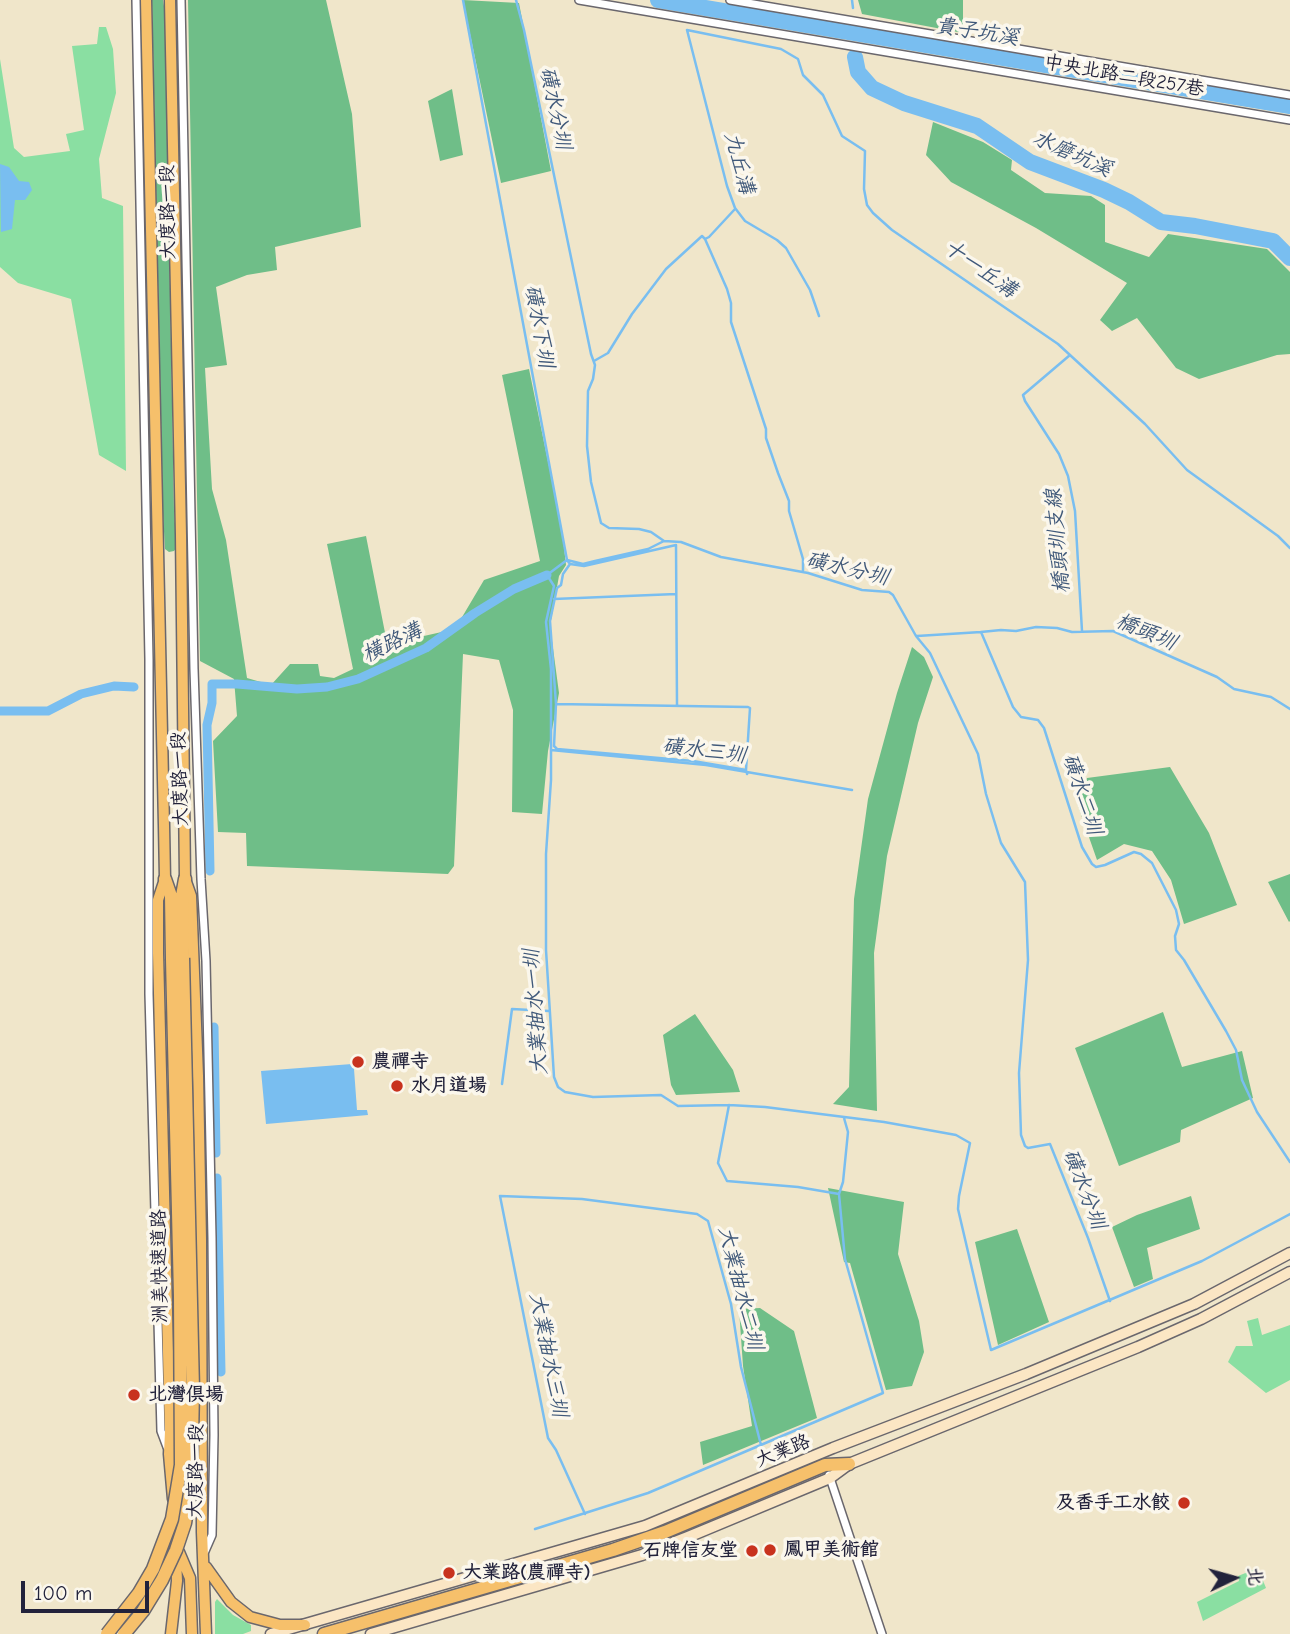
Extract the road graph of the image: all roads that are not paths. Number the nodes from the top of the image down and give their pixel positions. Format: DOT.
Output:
graph roads {
  1 [pos="136,0"];
  2 [pos="146,0"];
  3 [pos="170,0"];
  4 [pos="181,0"];
  5 [pos="579,0"];
  6 [pos="730,0"];
  7 [pos="1290,94"];
  8 [pos="1290,120"];
  9 [pos="165,879"];
  10 [pos="185,879"];
  11 [pos="178,958"];
  12 [pos="1290,1252"];
  13 [pos="1290,1272"];
  14 [pos="169,1454"];
  15 [pos="823,1460"];
  16 [pos="849,1464"];
  17 [pos="830,1478"];
  18 [pos="176,1546"];
  19 [pos="204,1560"];
  20 [pos="305,1625"];
  21 [pos="107,1634"];
  22 [pos="124,1634"];
  23 [pos="171,1634"];
  24 [pos="192,1634"];
  25 [pos="206,1634"];
  26 [pos="271,1634"];
  27 [pos="324,1634"];
  28 [pos="371,1634"];
  29 [pos="882,1634"];
  1 -- 14 [label="street, 大度路一段"];
  2 -- 9 [label="main road, 大度路一段"];
  3 -- 10 [label="main road, 大度路一段"];
  4 -- 19 [label="street, 大度路一段"];
  5 -- 8 [label="street, 中央北路二段257巷"];
  6 -- 7 [label="street, 中央北路二段257巷"];
  9 -- 11 [label="highway, 洲美快速道路"];
  9 -- 14 [label="main road, 大度路一段"];
  10 -- 11 [label="highway, 洲美快速道路"];
  10 -- 19 [label="main road, 大度路一段"];
  11 -- 21 [label="highway, 洲美快速道路, bridge"];
  11 -- 22 [label="highway, 洲美快速道路, bridge"];
  12 -- 15 [label="main road, 大業路"];
  13 -- 16 [label="main road"];
  14 -- 18 [label="main road, 大度路一段"];
  15 -- 16 [label="highway"];
  15 -- 17 [label="street"];
  15 -- 20 [label="main road, 大業路"];
  15 -- 27 [label="highway"];
  16 -- 17 [label="main road"];
  17 -- 28 [label="main road"];
  17 -- 29 [label="street"];
  18 -- 23 [label="main road, 大度路一段"];
  18 -- 24 [label="main road"];
  19 -- 20 [label="main road"];
  19 -- 25 [label="main road, 大度路一段"];
  20 -- 26 [label="main road, 大業路"];
}
